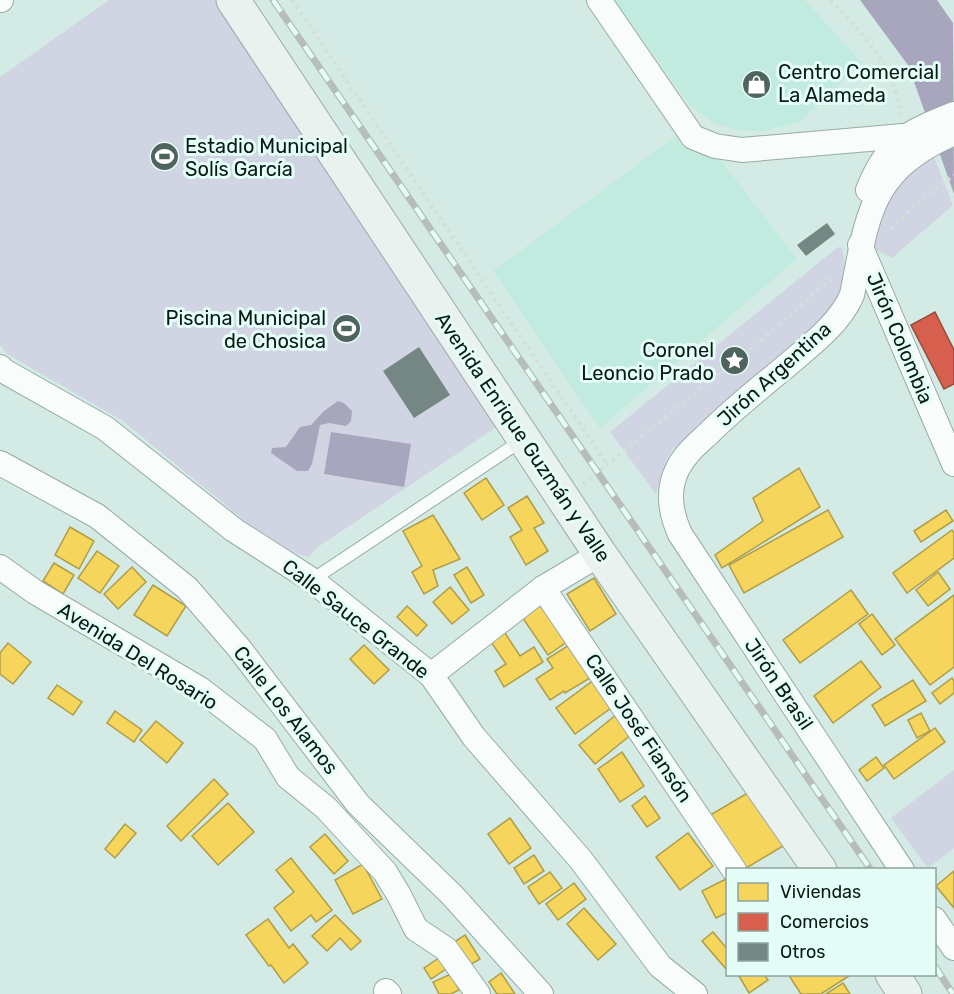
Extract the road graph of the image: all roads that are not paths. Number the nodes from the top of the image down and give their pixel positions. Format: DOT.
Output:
graph roads {
  1 [pos="233,0"];
  2 [pos="599,0"];
  3 [pos="954,114"];
  4 [pos="954,133"];
  5 [pos="917,136"];
  6 [pos="860,246"];
  7 [pos="0,367"];
  8 [pos="524,439"];
  9 [pos="0,463"];
  10 [pos="954,464"];
  11 [pos="671,494"];
  12 [pos="600,554"];
  13 [pos="0,567"];
  14 [pos="312,580"];
  15 [pos="543,588"];
  16 [pos="431,675"];
  17 [pos="813,867"];
  18 [pos="733,868"];
  19 [pos="901,868"];
  20 [pos="936,922"];
  21 [pos="954,948"];
  22 [pos="893,976"];
  23 [pos="478,994"];
  24 [pos="541,994"];
  25 [pos="695,994"];
  26 [pos="905,994"];
  1 -- 8 [label="street, Avenida Enrique Guzmán y Valle"];
  2 -- 5 [label="street"];
  3 -- 5 [label="street"];
  4 -- 5 [label="street"];
  5 -- 6 [label="street, Jirón Argentina"];
  6 -- 10 [label="street, Jirón Colombia"];
  6 -- 11 [label="street, Jirón Argentina"];
  7 -- 14 [label="street, Calle Sauce Grande"];
  8 -- 12 [label="street, Avenida Enrique Guzmán y Valle"];
  8 -- 14 [label="lane"];
  9 -- 24 [label="street, Calle Los Alamos"];
  11 -- 19 [label="street, Jirón Brasil"];
  12 -- 15 [label="street"];
  12 -- 17 [label="street, Avenida Enrique Guzmán y Valle"];
  13 -- 23 [label="street, Avenida Del Rosario"];
  14 -- 16 [label="street, Calle Sauce Grande"];
  15 -- 16 [label="street"];
  15 -- 18 [label="street, Calle José Fiansón"];
  16 -- 25 [label="street, Calle Sauce Grande"];
  20 -- 21 [label="street"];
  22 -- 26 [label="street"];
}
